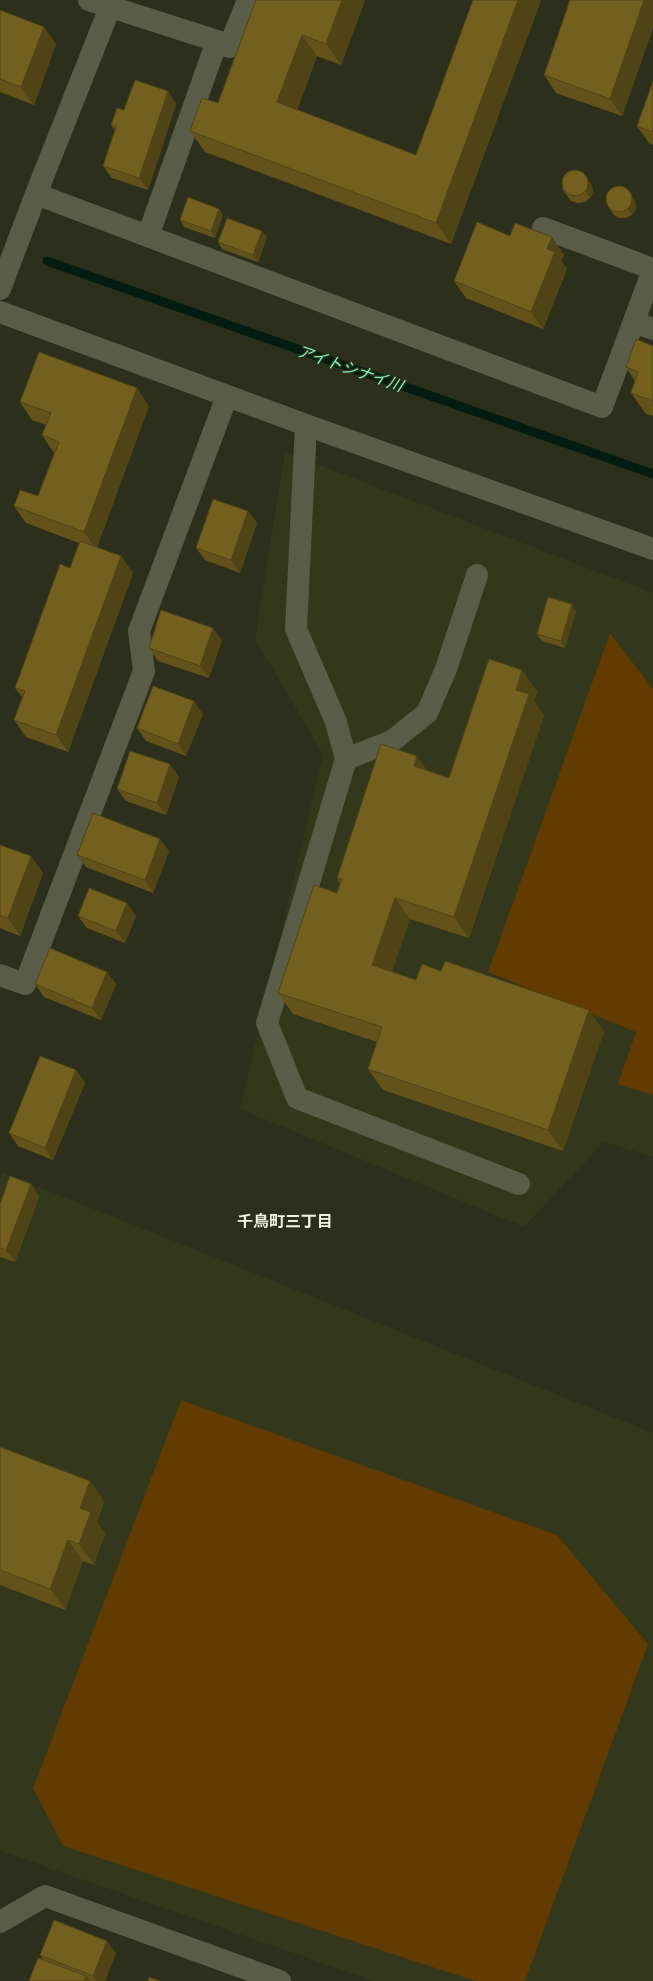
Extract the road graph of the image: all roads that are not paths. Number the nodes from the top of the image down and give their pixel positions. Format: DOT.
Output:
graph roads {
  1 [pos="89,0"];
  2 [pos="248,0"];
  3 [pos="112,4"];
  4 [pos="217,42"];
  5 [pos="33,201"];
  6 [pos="543,228"];
  7 [pos="148,236"];
  8 [pos="653,270"];
  9 [pos="0,289"];
  10 [pos="0,312"];
  11 [pos="643,326"];
  12 [pos="227,396"];
  13 [pos="306,426"];
  14 [pos="653,549"];
  15 [pos="477,575"];
  16 [pos="346,759"];
  17 [pos="0,975"];
  18 [pos="519,1184"];
  19 [pos="0,1922"];
  20 [pos="280,1981"];
  1 -- 3 [label="street"];
  2 -- 4 [label="street"];
  3 -- 4 [label="street"];
  3 -- 5 [label="street"];
  4 -- 7 [label="street"];
  5 -- 7 [label="street"];
  5 -- 9 [label="street"];
  6 -- 8 [label="street"];
  7 -- 11 [label="street"];
  8 -- 11 [label="street"];
  10 -- 12 [label="street"];
  12 -- 13 [label="street"];
  12 -- 17 [label="street"];
  13 -- 14 [label="street"];
  13 -- 16 [label="street"];
  15 -- 16 [label="street"];
  16 -- 18 [label="street"];
  19 -- 20 [label="street"];
}
